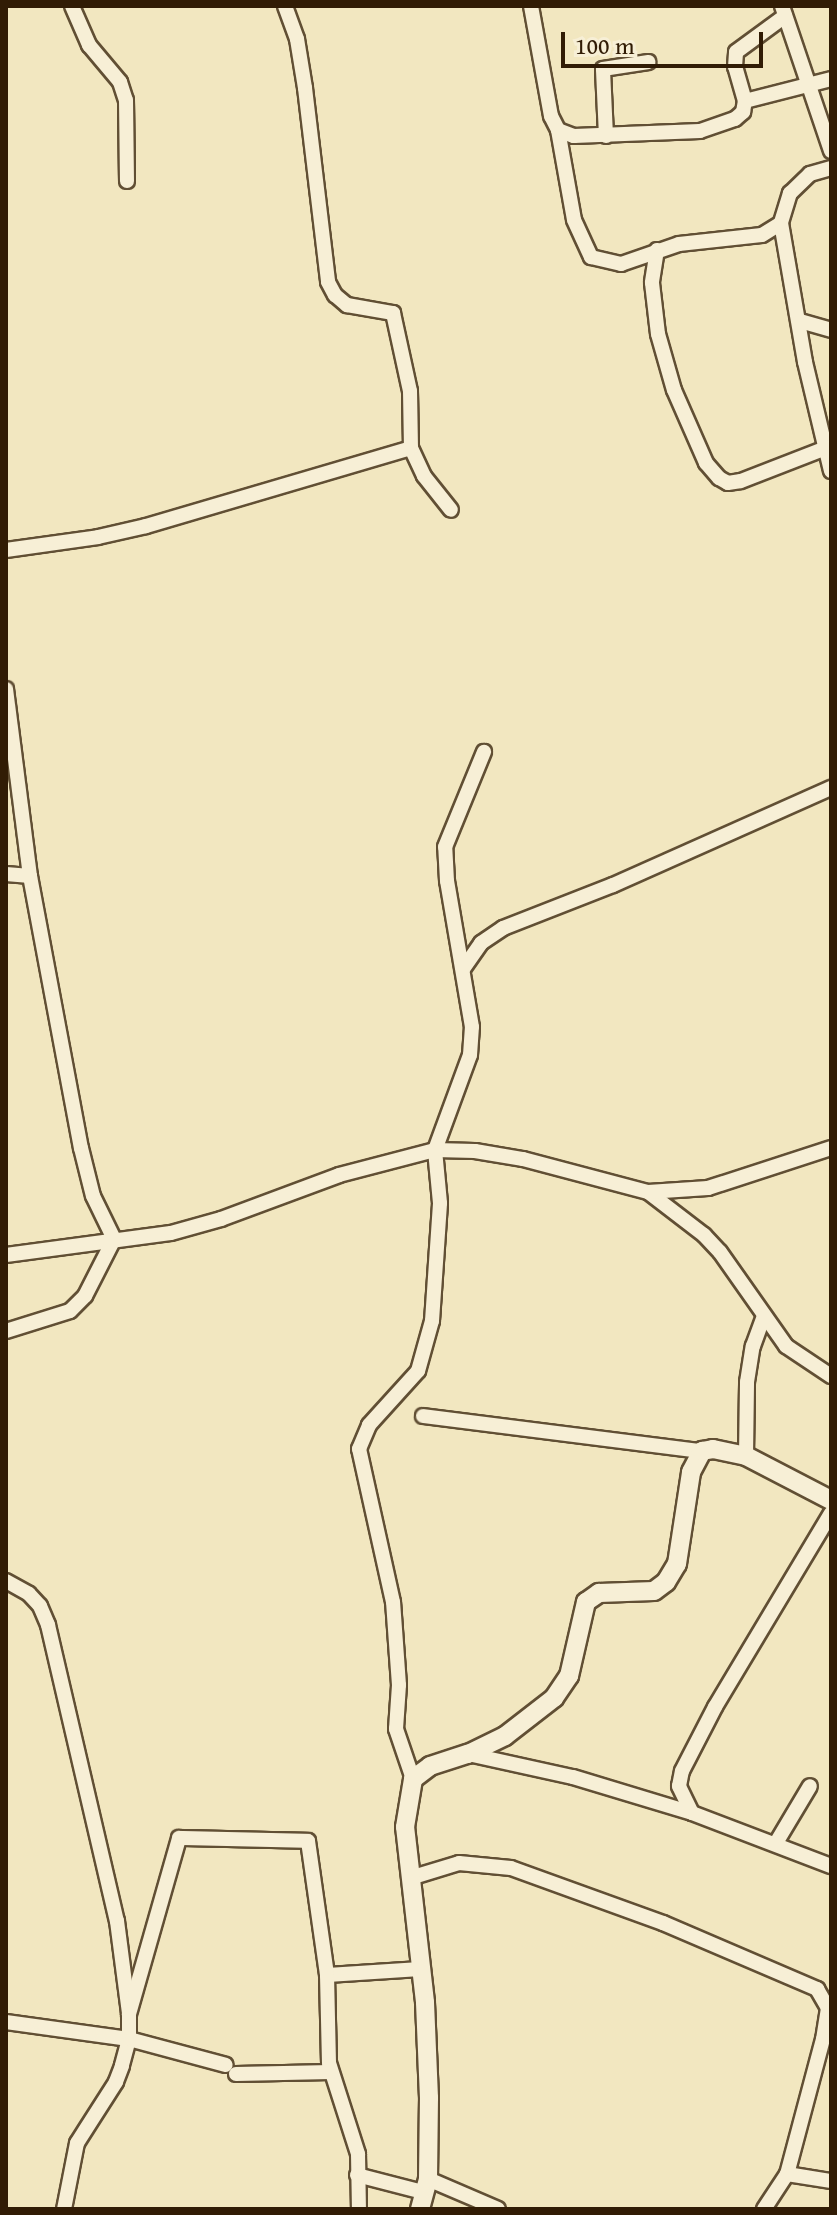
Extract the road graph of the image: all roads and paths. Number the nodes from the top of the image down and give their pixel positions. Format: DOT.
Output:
graph roads {
  1 [pos="72,6"];
  2 [pos="285,6"];
  3 [pos="531,6"];
  4 [pos="783,11"];
  5 [pos="648,62"];
  6 [pos="831,79"];
  7 [pos="809,86"];
  8 [pos="745,101"];
  9 [pos="558,130"];
  10 [pos="606,136"];
  11 [pos="831,151"];
  12 [pos="831,168"];
  13 [pos="127,181"];
  14 [pos="781,223"];
  15 [pos="762,235"];
  16 [pos="785,247"];
  17 [pos="657,250"];
  18 [pos="800,321"];
  19 [pos="831,330"];
  20 [pos="411,448"];
  21 [pos="826,448"];
  22 [pos="831,471"];
  23 [pos="451,510"];
  24 [pos="6,550"];
  25 [pos="6,689"];
  26 [pos="484,752"];
  27 [pos="831,788"];
  28 [pos="6,874"];
  29 [pos="30,876"];
  30 [pos="463,969"];
  31 [pos="831,1148"];
  32 [pos="435,1150"];
  33 [pos="648,1192"];
  34 [pos="114,1239"];
  35 [pos="6,1255"];
  36 [pos="763,1318"];
  37 [pos="6,1331"];
  38 [pos="831,1376"];
  39 [pos="423,1416"];
  40 [pos="702,1451"];
  41 [pos="746,1456"];
  42 [pos="831,1500"];
  43 [pos="831,1513"];
  44 [pos="6,1581"];
  45 [pos="468,1754"];
  46 [pos="413,1779"];
  47 [pos="810,1786"];
  48 [pos="692,1813"];
  49 [pos="776,1843"];
  50 [pos="831,1866"];
  51 [pos="410,1878"];
  52 [pos="421,1969"];
  53 [pos="327,1975"];
  54 [pos="129,2014"];
  55 [pos="6,2022"];
  56 [pos="129,2039"];
  57 [pos="331,2072"];
  58 [pos="787,2174"];
  59 [pos="357,2175"];
  60 [pos="831,2181"];
  61 [pos="424,2193"];
  62 [pos="64,2209"];
  63 [pos="359,2209"];
  64 [pos="498,2209"];
  65 [pos="764,2209"];
  1 -- 13 [label="street"];
  2 -- 20 [label="street"];
  3 -- 9 [label="street"];
  4 -- 7 [label="street"];
  4 -- 8 [label="street"];
  5 -- 10 [label="street"];
  6 -- 7 [label="street"];
  7 -- 8 [label="street"];
  7 -- 11 [label="street"];
  8 -- 10 [label="street"];
  9 -- 10 [label="street"];
  9 -- 17 [label="street"];
  12 -- 14 [label="street"];
  14 -- 15 [label="street"];
  14 -- 16 [label="street"];
  15 -- 16 [label="street"];
  15 -- 17 [label="street"];
  16 -- 18 [label="street"];
  17 -- 21 [label="street"];
  18 -- 19 [label="street"];
  18 -- 21 [label="street"];
  20 -- 23 [label="street"];
  20 -- 24 [label="street"];
  21 -- 22 [label="street"];
  25 -- 29 [label="street"];
  26 -- 30 [label="street"];
  27 -- 30 [label="street"];
  28 -- 29 [label="street"];
  29 -- 34 [label="street"];
  30 -- 32 [label="street"];
  31 -- 33 [label="street"];
  32 -- 33 [label="street"];
  32 -- 34 [label="street"];
  32 -- 46 [label="street"];
  33 -- 36 [label="street"];
  34 -- 35 [label="street"];
  34 -- 37 [label="street"];
  36 -- 38 [label="street"];
  36 -- 41 [label="street"];
  39 -- 40 [label="street"];
  40 -- 41 [label="street"];
  40 -- 45 [label="street"];
  41 -- 42 [label="street"];
  43 -- 48 [label="street"];
  44 -- 54 [label="street"];
  45 -- 46 [label="street"];
  45 -- 48 [label="street"];
  46 -- 51 [label="street"];
  47 -- 49 [label="street"];
  48 -- 49 [label="street"];
  49 -- 50 [label="street"];
  51 -- 52 [label="street"];
  51 -- 58 [label="street"];
  52 -- 53 [label="street"];
  52 -- 61 [label="street"];
  53 -- 54 [label="street"];
  53 -- 57 [label="street"];
  54 -- 56 [label="street"];
  55 -- 56 [label="street"];
  56 -- 57 [label="street"];
  56 -- 62 [label="street"];
  57 -- 59 [label="street"];
  58 -- 60 [label="street"];
  58 -- 65 [label="street"];
  59 -- 61 [label="street"];
  59 -- 63 [label="street"];
  61 -- 64 [label="street"];
}
